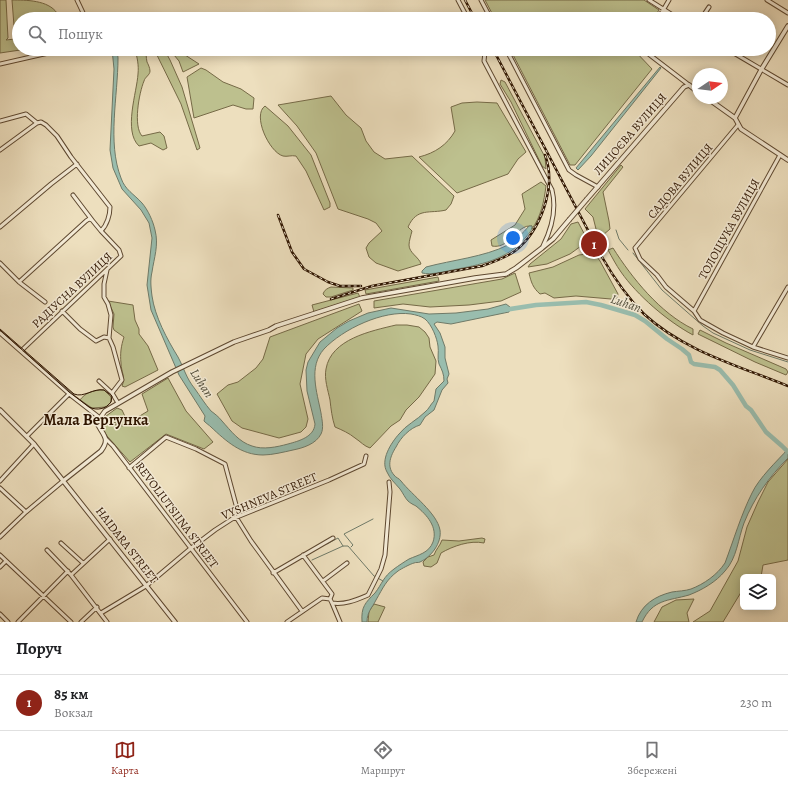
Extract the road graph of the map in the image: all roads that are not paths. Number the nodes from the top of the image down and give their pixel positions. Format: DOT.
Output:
graph roads {
  1 [pos="76,0"];
  2 [pos="458,0"];
  3 [pos="481,0"];
  4 [pos="649,0"];
  5 [pos="669,0"];
  6 [pos="766,0"];
  7 [pos="709,7"];
  8 [pos="663,10"];
  9 [pos="82,12"];
  10 [pos="464,12"];
  11 [pos="487,12"];
  12 [pos="667,12"];
  13 [pos="706,12"];
  14 [pos="788,13"];
  15 [pos="788,26"];
  16 [pos="776,45"];
  17 [pos="35,56"];
  18 [pos="485,56"];
  19 [pos="510,56"];
  20 [pos="651,56"];
  21 [pos="739,56"];
  22 [pos="769,56"];
  23 [pos="0,64"];
  24 [pos="760,70"];
  25 [pos="689,85"];
  26 [pos="788,85"];
  27 [pos="692,87"];
  28 [pos="715,104"];
  29 [pos="735,118"];
  30 [pos="0,121"];
  31 [pos="37,123"];
  32 [pos="738,125"];
  33 [pos="0,150"];
  34 [pos="780,155"];
  35 [pos="788,160"];
  36 [pos="77,164"];
  37 [pos="598,187"];
  38 [pos="73,195"];
  39 [pos="92,220"];
  40 [pos="0,227"];
  41 [pos="101,231"];
  42 [pos="542,248"];
  43 [pos="0,263"];
  44 [pos="107,270"];
  45 [pos="19,282"];
  46 [pos="788,287"];
  47 [pos="45,302"];
  48 [pos="62,311"];
  49 [pos="694,311"];
  50 [pos="0,333"];
  51 [pos="109,338"];
  52 [pos="753,347"];
  53 [pos="21,351"];
  54 [pos="788,358"];
  55 [pos="99,381"];
  56 [pos="112,393"];
  57 [pos="69,394"];
  58 [pos="118,403"];
  59 [pos="0,410"];
  60 [pos="100,418"];
  61 [pos="27,436"];
  62 [pos="106,439"];
  63 [pos="34,444"];
  64 [pos="366,456"];
  65 [pos="129,468"];
  66 [pos="0,481"];
  67 [pos="63,481"];
  68 [pos="389,482"];
  69 [pos="0,488"];
  70 [pos="26,512"];
  71 [pos="238,517"];
  72 [pos="0,537"];
  73 [pos="333,538"];
  74 [pos="110,539"];
  75 [pos="61,543"];
  76 [pos="190,549"];
  77 [pos="47,550"];
  78 [pos="0,555"];
  79 [pos="303,555"];
  80 [pos="6,561"];
  81 [pos="84,563"];
  82 [pos="347,563"];
  83 [pos="0,567"];
  84 [pos="68,571"];
  85 [pos="273,573"];
  86 [pos="71,574"];
  87 [pos="323,581"];
  88 [pos="146,586"];
  89 [pos="44,596"];
  90 [pos="330,599"];
  91 [pos="332,603"];
  92 [pos="96,607"];
  93 [pos="302,611"];
  94 [pos="101,613"];
  95 [pos="0,614"];
  96 [pos="8,622"];
  97 [pos="18,622"];
  98 [pos="71,622"];
  99 [pos="81,622"];
  100 [pos="107,622"];
  101 [pos="175,622"];
  102 [pos="247,622"];
  103 [pos="287,622"];
  104 [pos="340,622"];
  1 -- 9 [label="street"];
  2 -- 10 [label="street"];
  3 -- 11 [label="street"];
  4 -- 8 [label="street"];
  5 -- 8 [label="street"];
  6 -- 14 [label="street"];
  7 -- 13 [label="street"];
  8 -- 12 [label="street"];
  15 -- 16 [label="street"];
  17 -- 23 [label="street"];
  18 -- 42 [label="street"];
  19 -- 37 [label="street"];
  20 -- 25 [label="street"];
  21 -- 24 [label="street"];
  22 -- 24 [label="street"];
  24 -- 26 [label="street"];
  24 -- 29 [label="street"];
  25 -- 27 [label="street"];
  25 -- 37 [label="street, ЛИЦОЄВА ВУЛИЦЯ"];
  28 -- 29 [label="street"];
  29 -- 32 [label="street"];
  30 -- 31 [label="street"];
  31 -- 33 [label="street"];
  31 -- 36 [label="street"];
  32 -- 34 [label="street"];
  32 -- 49 [label="street, САДОВА ВУЛИЦЯ"];
  34 -- 35 [label="street"];
  34 -- 49 [label="street, ТОЛОЩУКА ВУЛИЦЯ"];
  36 -- 40 [label="street"];
  36 -- 41 [label="street"];
  37 -- 42 [label="street, ЛИЦОЄВА ВУЛИЦЯ, bridge"];
  38 -- 39 [label="street"];
  39 -- 41 [label="street"];
  39 -- 45 [label="street"];
  41 -- 44 [label="street, РАДІУСНА ВУЛИЦЯ"];
  42 -- 58 [label="street, ЛИЦОЄВА ВУЛИЦЯ"];
  43 -- 45 [label="street"];
  44 -- 48 [label="street, РАДІУСНА ВУЛИЦЯ"];
  44 -- 51 [label="street"];
  45 -- 47 [label="street"];
  46 -- 52 [label="street"];
  48 -- 51 [label="street"];
  48 -- 53 [label="street, РАДІУСНА ВУЛИЦЯ"];
  49 -- 52 [label="street"];
  50 -- 53 [label="street"];
  51 -- 56 [label="street"];
  52 -- 54 [label="street"];
  53 -- 57 [label="street"];
  55 -- 56 [label="street"];
  56 -- 58 [label="street"];
  57 -- 60 [label="street"];
  57 -- 61 [label="street"];
  58 -- 60 [label="street, ЛИЦОЄВА ВУЛИЦЯ"];
  59 -- 61 [label="street, HAIDARA STREET"];
  60 -- 62 [label="street, REVOLIUTSIINA STREET"];
  61 -- 63 [label="street, HAIDARA STREET"];
  62 -- 65 [label="street, REVOLIUTSIINA STREET"];
  62 -- 67 [label="street"];
  63 -- 66 [label="street"];
  63 -- 67 [label="street, HAIDARA STREET"];
  64 -- 71 [label="street, VYSHNEVA STREET"];
  65 -- 71 [label="street"];
  65 -- 76 [label="street, REVOLIUTSIINA STREET"];
  67 -- 70 [label="street"];
  67 -- 74 [label="street, HAIDARA STREET"];
  68 -- 91 [label="street"];
  69 -- 70 [label="street"];
  70 -- 72 [label="street"];
  71 -- 76 [label="street, VYSHNEVA STREET"];
  71 -- 85 [label="street"];
  73 -- 79 [label="street"];
  74 -- 81 [label="street"];
  74 -- 88 [label="street, HAIDARA STREET"];
  75 -- 81 [label="street"];
  76 -- 88 [label="street, VYSHNEVA STREET"];
  76 -- 102 [label="street, REVOLIUTSIINA STREET"];
  77 -- 84 [label="street"];
  78 -- 80 [label="street"];
  79 -- 85 [label="street"];
  79 -- 87 [label="street"];
  80 -- 83 [label="street"];
  80 -- 89 [label="street"];
  81 -- 86 [label="street"];
  82 -- 87 [label="street"];
  84 -- 86 [label="street"];
  84 -- 89 [label="street"];
  85 -- 93 [label="street"];
  86 -- 92 [label="street"];
  87 -- 90 [label="street"];
  88 -- 94 [label="street, VYSHNEVA STREET"];
  88 -- 101 [label="street, HAIDARA STREET"];
  89 -- 97 [label="street"];
  89 -- 98 [label="street"];
  90 -- 91 [label="street"];
  90 -- 93 [label="street"];
  91 -- 104 [label="street"];
  92 -- 94 [label="street"];
  92 -- 99 [label="street"];
  93 -- 103 [label="street"];
  94 -- 100 [label="street"];
  95 -- 96 [label="street"];
}
